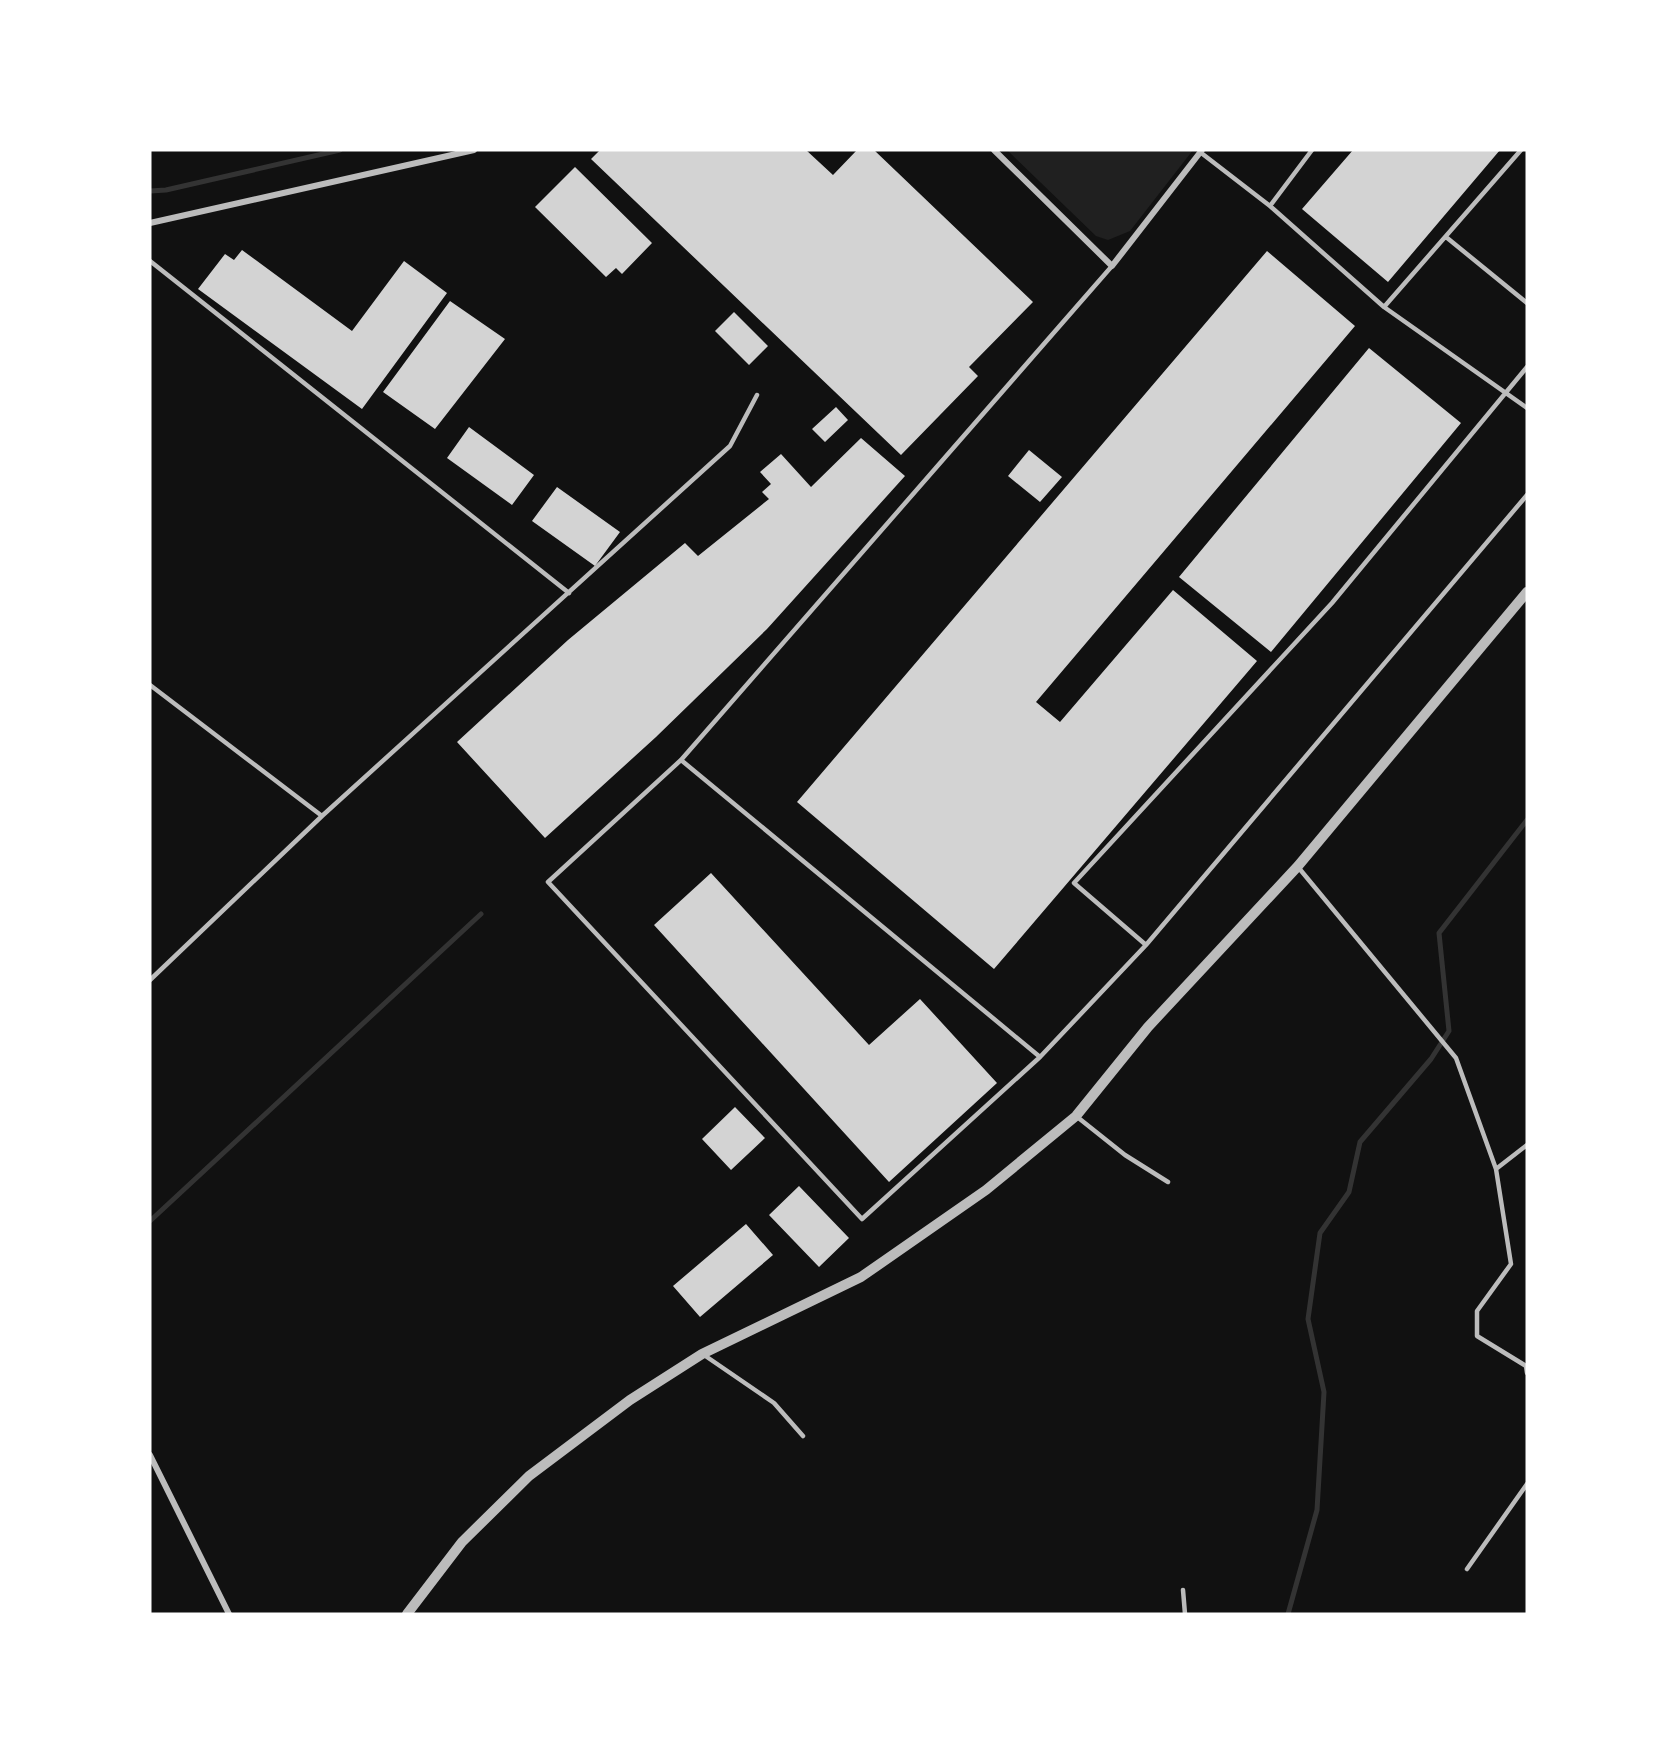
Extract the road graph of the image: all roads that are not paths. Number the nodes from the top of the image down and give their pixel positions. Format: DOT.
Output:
graph roads {
  1 [pos="474,150"];
  2 [pos="994,150"];
  3 [pos="1312,150"];
  4 [pos="1521,150"];
  5 [pos="1201,151"];
  6 [pos="1270,206"];
  7 [pos="150,223"];
  8 [pos="1446,237"];
  9 [pos="150,261"];
  10 [pos="1112,266"];
  11 [pos="1527,303"];
  12 [pos="1384,307"];
  13 [pos="1527,367"];
  14 [pos="1506,393"];
  15 [pos="757,395"];
  16 [pos="1527,408"];
  17 [pos="1527,495"];
  18 [pos="569,593"];
  19 [pos="1525,597"];
  20 [pos="150,685"];
  21 [pos="681,760"];
  22 [pos="322,816"];
  23 [pos="1298,866"];
  24 [pos="1146,945"];
  25 [pos="150,980"];
  26 [pos="1040,1057"];
  27 [pos="1076,1116"];
  28 [pos="1527,1145"];
  29 [pos="1496,1169"];
  30 [pos="1168,1182"];
  31 [pos="702,1354"];
  32 [pos="1527,1373"];
  33 [pos="802,1436"];
  34 [pos="150,1455"];
  35 [pos="1527,1484"];
  36 [pos="1467,1569"];
  37 [pos="1183,1590"];
  38 [pos="229,1614"];
  39 [pos="407,1614"];
  40 [pos="1185,1614"];
  1 -- 7 [label="street"];
  2 -- 10 [label="street"];
  3 -- 6 [label="lane"];
  4 -- 8 [label="lane"];
  5 -- 6 [label="lane"];
  5 -- 10 [label="street"];
  6 -- 12 [label="lane"];
  8 -- 11 [label="lane"];
  8 -- 12 [label="lane"];
  9 -- 18 [label="lane"];
  10 -- 21 [label="lane"];
  12 -- 14 [label="lane"];
  13 -- 14 [label="lane"];
  14 -- 16 [label="lane"];
  14 -- 24 [label="lane"];
  15 -- 18 [label="lane"];
  17 -- 24 [label="lane"];
  18 -- 22 [label="lane"];
  19 -- 23 [label="street"];
  20 -- 22 [label="lane"];
  21 -- 26 [label="lane"];
  21 -- 26 [label="lane"];
  22 -- 25 [label="lane"];
  23 -- 27 [label="street"];
  23 -- 29 [label="lane"];
  24 -- 26 [label="lane"];
  27 -- 30 [label="lane"];
  27 -- 31 [label="street"];
  28 -- 29 [label="lane"];
  29 -- 32 [label="lane"];
  31 -- 33 [label="lane"];
  31 -- 39 [label="street"];
  34 -- 38 [label="street"];
  35 -- 36 [label="lane"];
  37 -- 40 [label="lane"];
}
